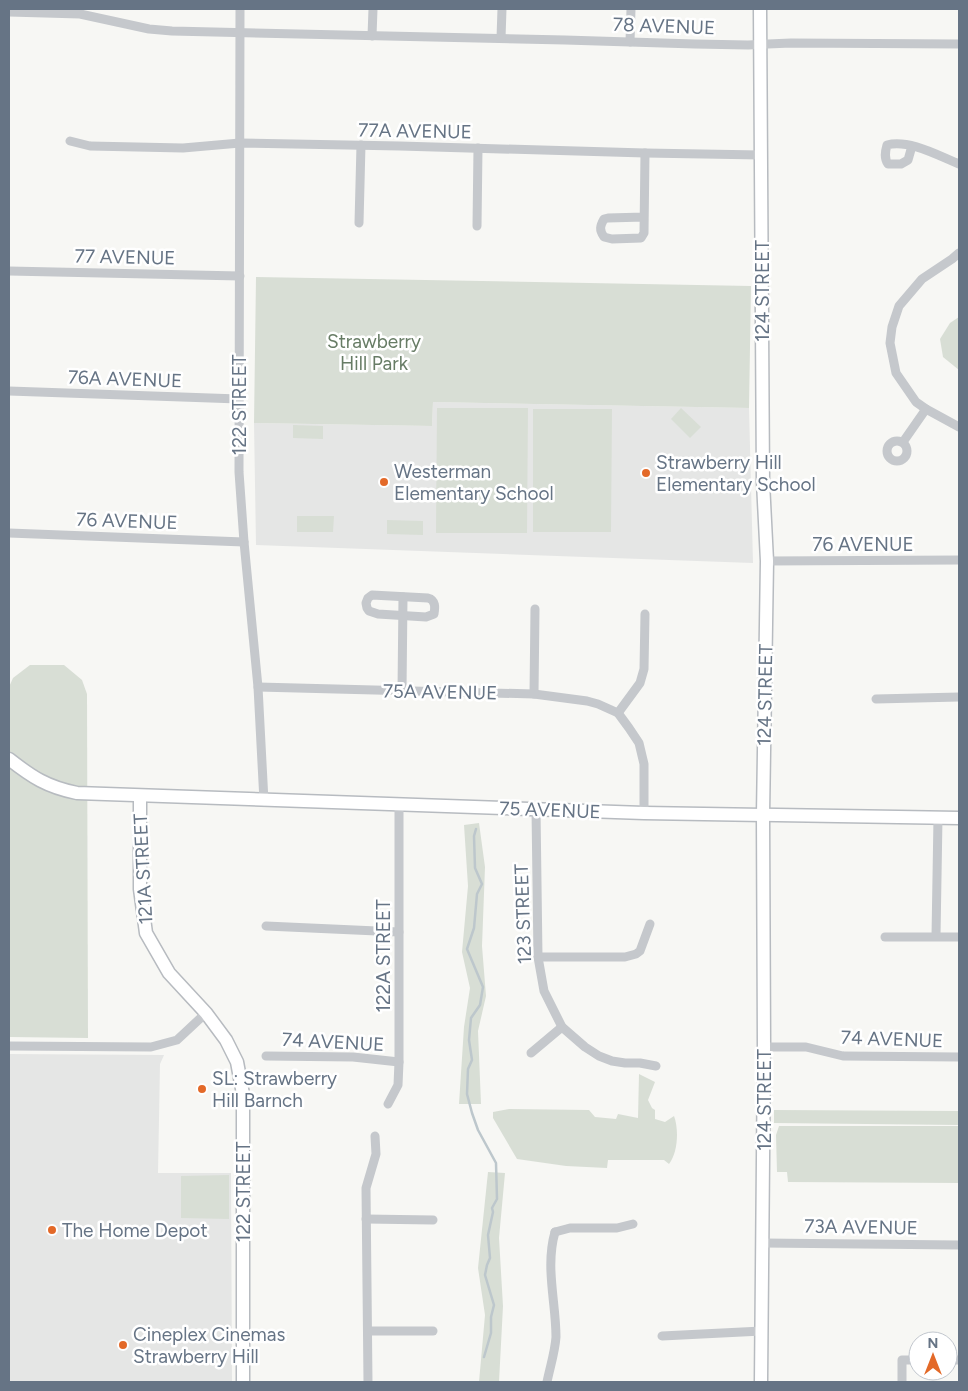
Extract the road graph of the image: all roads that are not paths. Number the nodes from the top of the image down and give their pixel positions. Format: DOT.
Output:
graph roads {
  1 [pos="240,9"];
  2 [pos="372,9"];
  3 [pos="502,9"];
  4 [pos="630,9"];
  5 [pos="760,9"];
  6 [pos="9,12"];
  7 [pos="240,33"];
  8 [pos="372,36"];
  9 [pos="501,38"];
  10 [pos="630,42"];
  11 [pos="760,44"];
  12 [pos="959,44"];
  13 [pos="70,141"];
  14 [pos="240,143"];
  15 [pos="361,146"];
  16 [pos="912,146"];
  17 [pos="478,148"];
  18 [pos="645,154"];
  19 [pos="760,156"];
  20 [pos="959,164"];
  21 [pos="644,217"];
  22 [pos="359,223"];
  23 [pos="478,226"];
  24 [pos="959,253"];
  25 [pos="9,271"];
  26 [pos="240,276"];
  27 [pos="9,391"];
  28 [pos="239,399"];
  29 [pos="926,409"];
  30 [pos="959,427"];
  31 [pos="903,442"];
  32 [pos="9,533"];
  33 [pos="244,542"];
  34 [pos="767,560"];
  35 [pos="959,560"];
  36 [pos="403,596"];
  37 [pos="535,609"];
  38 [pos="645,614"];
  39 [pos="403,616"];
  40 [pos="258,687"];
  41 [pos="402,691"];
  42 [pos="534,694"];
  43 [pos="959,697"];
  44 [pos="876,699"];
  45 [pos="618,713"];
  46 [pos="9,759"];
  47 [pos="140,796"];
  48 [pos="264,801"];
  49 [pos="399,805"];
  50 [pos="536,810"];
  51 [pos="644,813"];
  52 [pos="764,815"];
  53 [pos="938,818"];
  54 [pos="959,818"];
  55 [pos="650,924"];
  56 [pos="266,926"];
  57 [pos="399,932"];
  58 [pos="936,936"];
  59 [pos="885,937"];
  60 [pos="959,937"];
  61 [pos="538,957"];
  62 [pos="206,1013"];
  63 [pos="562,1027"];
  64 [pos="9,1046"];
  65 [pos="764,1047"];
  66 [pos="531,1052"];
  67 [pos="266,1056"];
  68 [pos="959,1057"];
  69 [pos="399,1062"];
  70 [pos="656,1066"];
  71 [pos="388,1104"];
  72 [pos="375,1136"];
  73 [pos="366,1219"];
  74 [pos="432,1220"];
  75 [pos="633,1224"];
  76 [pos="763,1242"];
  77 [pos="959,1245"];
  78 [pos="368,1331"];
  79 [pos="432,1331"];
  80 [pos="762,1331"];
  81 [pos="662,1336"];
  82 [pos="908,1360"];
  83 [pos="243,1382"];
  84 [pos="368,1382"];
  85 [pos="547,1382"];
  86 [pos="761,1382"];
  87 [pos="902,1382"];
  1 -- 7 [label="street, 122 STREET"];
  2 -- 8 [label="street"];
  3 -- 9 [label="street"];
  4 -- 10 [label="street"];
  5 -- 11 [label="street, 124 STREET"];
  6 -- 7 [label="street, 78 AVENUE"];
  7 -- 8 [label="street, 78 AVENUE"];
  7 -- 14 [label="street, 122 STREET"];
  8 -- 9 [label="street, 78 AVENUE"];
  9 -- 10 [label="street, 78 AVENUE"];
  10 -- 11 [label="street, 78 AVENUE"];
  11 -- 12 [label="street, 78 AVENUE"];
  11 -- 19 [label="street, 124 STREET"];
  13 -- 14 [label="street, 77A AVENUE"];
  14 -- 15 [label="street, 77A AVENUE"];
  14 -- 26 [label="street, 122 STREET"];
  15 -- 17 [label="street, 77A AVENUE"];
  15 -- 22 [label="street"];
  16 -- 20 [label="street"];
  17 -- 18 [label="street, 77A AVENUE"];
  17 -- 23 [label="street"];
  18 -- 19 [label="street, 77A AVENUE"];
  18 -- 21 [label="street"];
  19 -- 34 [label="street, 124 STREET"];
  21 -- 21 [label="street"];
  24 -- 29 [label="street"];
  25 -- 26 [label="street, 77 AVENUE"];
  26 -- 28 [label="street, 122 STREET"];
  27 -- 28 [label="street, 76A AVENUE"];
  28 -- 33 [label="street, 122 STREET"];
  29 -- 30 [label="street"];
  29 -- 31 [label="street"];
  32 -- 33 [label="street, 76 AVENUE"];
  33 -- 40 [label="street, 122 STREET"];
  34 -- 35 [label="street, 76 AVENUE"];
  34 -- 52 [label="street, 124 STREET"];
  36 -- 39 [label="street"];
  36 -- 39 [label="street"];
  36 -- 39 [label="street"];
  37 -- 42 [label="street"];
  38 -- 45 [label="street"];
  39 -- 41 [label="street"];
  40 -- 41 [label="street, 75A AVENUE"];
  40 -- 48 [label="street, 122 STREET"];
  41 -- 42 [label="street, 75A AVENUE"];
  42 -- 45 [label="street, 75A AVENUE"];
  43 -- 44 [label="street"];
  45 -- 51 [label="street"];
  46 -- 47 [label="street"];
  47 -- 48 [label="street, 75 AVENUE"];
  47 -- 62 [label="street, 121A STREET"];
  48 -- 49 [label="street, 75 AVENUE"];
  49 -- 50 [label="street, 75 AVENUE"];
  49 -- 57 [label="street, 122A STREET"];
  50 -- 51 [label="street, 75 AVENUE"];
  50 -- 61 [label="street, 123 STREET"];
  51 -- 52 [label="street, 75 AVENUE"];
  52 -- 53 [label="street, 75 AVENUE"];
  52 -- 65 [label="street, 124 STREET"];
  53 -- 54 [label="street, 75 AVENUE"];
  53 -- 58 [label="street"];
  55 -- 61 [label="street"];
  56 -- 57 [label="street"];
  57 -- 69 [label="street, 122A STREET"];
  58 -- 59 [label="street"];
  58 -- 60 [label="street"];
  61 -- 63 [label="street, 123 STREET"];
  62 -- 64 [label="street"];
  62 -- 83 [label="street, 122 STREET"];
  63 -- 66 [label="street"];
  63 -- 70 [label="street, 123 STREET"];
  65 -- 68 [label="street, 74 AVENUE"];
  65 -- 76 [label="street, 124 STREET"];
  67 -- 69 [label="street, 74 AVENUE"];
  69 -- 71 [label="street, 122A STREET"];
  72 -- 73 [label="street"];
  73 -- 74 [label="street"];
  73 -- 78 [label="street"];
  75 -- 85 [label="street"];
  76 -- 77 [label="street, 73A AVENUE"];
  76 -- 80 [label="street, 124 STREET"];
  78 -- 79 [label="street"];
  78 -- 84 [label="street"];
  80 -- 81 [label="street"];
  80 -- 86 [label="street, 124 STREET"];
  82 -- 87 [label="street"];
}
